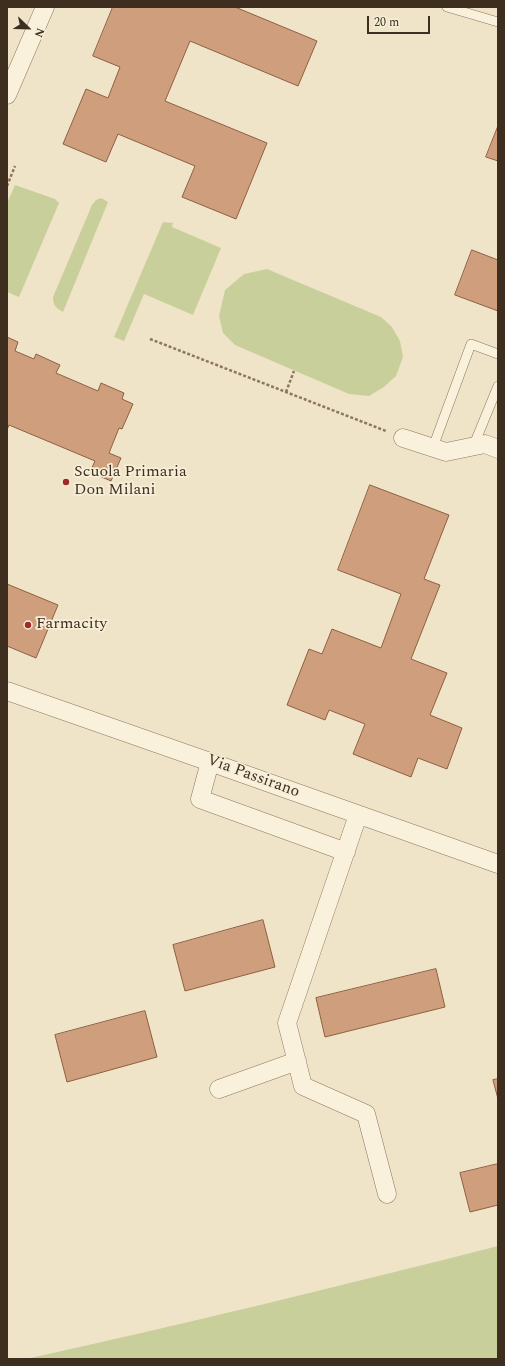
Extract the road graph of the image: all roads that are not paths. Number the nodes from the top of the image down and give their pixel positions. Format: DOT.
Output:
graph roads {
  1 [pos="44,7"];
  2 [pos="447,7"];
  3 [pos="498,22"];
  4 [pos="7,95"];
  5 [pos="498,354"];
  6 [pos="498,386"];
  7 [pos="404,438"];
  8 [pos="433,447"];
  9 [pos="473,447"];
  10 [pos="498,449"];
  11 [pos="7,691"];
  12 [pos="210,762"];
  13 [pos="358,815"];
  14 [pos="346,852"];
  15 [pos="498,864"];
  16 [pos="297,1061"];
  17 [pos="219,1089"];
  18 [pos="387,1194"];
  1 -- 4 [label="street"];
  2 -- 3 [label="lane"];
  5 -- 8 [label="lane"];
  6 -- 9 [label="lane"];
  7 -- 8 [label="street"];
  8 -- 9 [label="street"];
  9 -- 10 [label="street"];
  11 -- 12 [label="street, Via Passirano"];
  12 -- 13 [label="street, Via Passirano"];
  12 -- 14 [label="street"];
  13 -- 14 [label="street"];
  13 -- 15 [label="street, Via Passirano"];
  14 -- 16 [label="street"];
  16 -- 17 [label="street"];
  16 -- 18 [label="street"];
}
